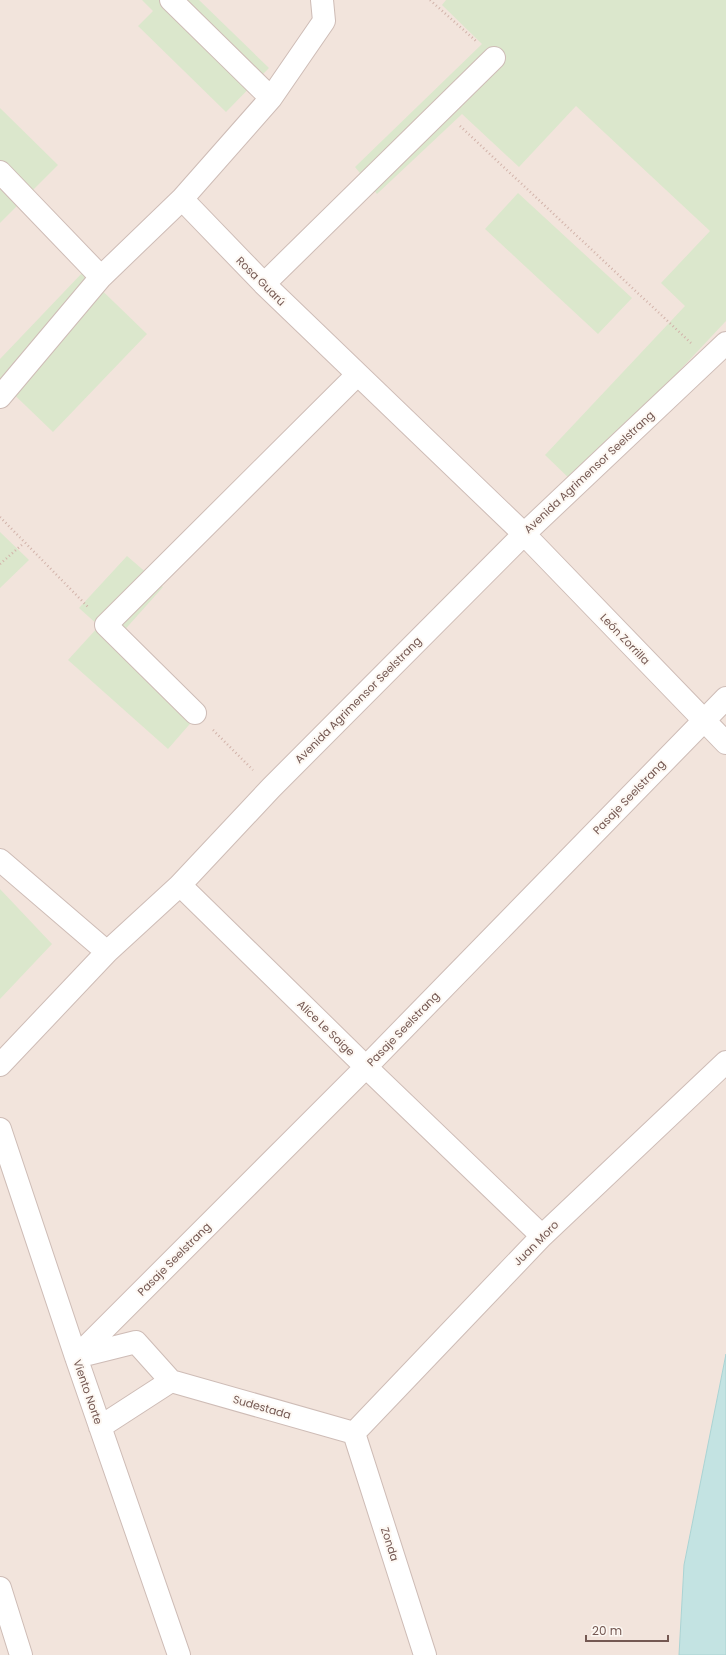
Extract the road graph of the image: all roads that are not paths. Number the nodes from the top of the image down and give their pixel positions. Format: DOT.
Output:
graph roads {
  1 [pos="171,0"];
  2 [pos="322,0"];
  3 [pos="494,58"];
  4 [pos="271,98"];
  5 [pos="0,172"];
  6 [pos="182,200"];
  7 [pos="101,277"];
  8 [pos="264,284"];
  9 [pos="726,343"];
  10 [pos="357,375"];
  11 [pos="0,398"];
  12 [pos="524,534"];
  13 [pos="726,698"];
  14 [pos="196,713"];
  15 [pos="704,721"];
  16 [pos="726,743"];
  17 [pos="0,860"];
  18 [pos="180,885"];
  19 [pos="106,952"];
  20 [pos="726,1062"];
  21 [pos="0,1065"];
  22 [pos="366,1067"];
  23 [pos="0,1129"];
  24 [pos="542,1236"];
  25 [pos="76,1357"];
  26 [pos="171,1381"];
  27 [pos="100,1427"];
  28 [pos="354,1433"];
  29 [pos="0,1588"];
  30 [pos="22,1655"];
  31 [pos="179,1655"];
  32 [pos="425,1655"];
  1 -- 4 [label="street"];
  2 -- 4 [label="street"];
  3 -- 8 [label="street"];
  4 -- 6 [label="street"];
  5 -- 7 [label="street"];
  6 -- 7 [label="street"];
  6 -- 8 [label="street, Rosa Guarú"];
  7 -- 11 [label="street"];
  8 -- 10 [label="street, Rosa Guarú"];
  9 -- 12 [label="street, Avenida Agrimensor Seelstrang"];
  10 -- 12 [label="street, Rosa Guarú"];
  10 -- 14 [label="street"];
  12 -- 15 [label="street, León Zorrilla"];
  12 -- 18 [label="street, Avenida Agrimensor Seelstrang"];
  13 -- 15 [label="street, Pasaje Seelstrang"];
  15 -- 16 [label="street, León Zorrilla"];
  15 -- 22 [label="street, Pasaje Seelstrang"];
  17 -- 19 [label="street"];
  18 -- 19 [label="street, Avenida Agrimensor Seelstrang"];
  18 -- 22 [label="street, Alice Le Saige"];
  19 -- 21 [label="street, Avenida Agrimensor Seelstrang"];
  20 -- 24 [label="street, Juan Moro"];
  22 -- 24 [label="street, Alice Le Saige"];
  22 -- 25 [label="street, Pasaje Seelstrang"];
  23 -- 25 [label="street, Viento Norte"];
  24 -- 28 [label="street, Juan Moro"];
  25 -- 26 [label="street"];
  25 -- 27 [label="street, Viento Norte"];
  26 -- 27 [label="street"];
  26 -- 28 [label="street, Sudestada"];
  27 -- 31 [label="street, Viento Norte"];
  28 -- 32 [label="street, Zonda"];
  29 -- 30 [label="street"];
}
